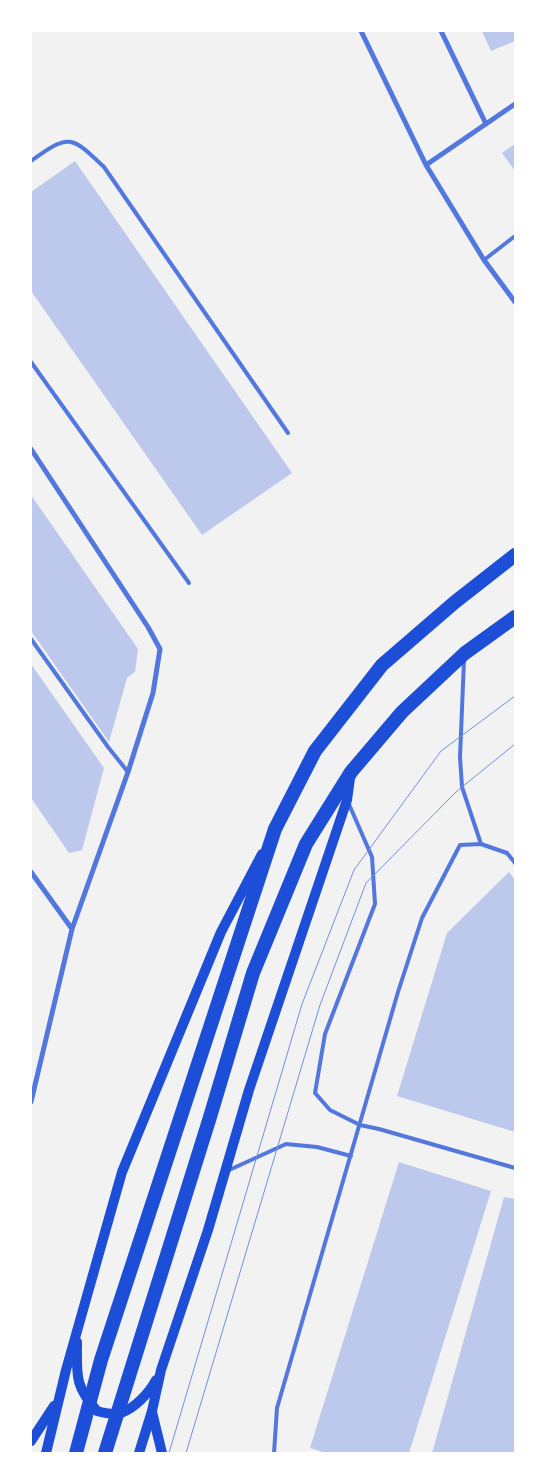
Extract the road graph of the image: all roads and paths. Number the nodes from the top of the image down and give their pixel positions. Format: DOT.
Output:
graph roads {
  1 [pos="361,31"];
  2 [pos="441,31"];
  3 [pos="515,104"];
  4 [pos="486,124"];
  5 [pos="31,161"];
  6 [pos="426,165"];
  7 [pos="515,236"];
  8 [pos="484,260"];
  9 [pos="515,302"];
  10 [pos="31,362"];
  11 [pos="288,433"];
  12 [pos="31,449"];
  13 [pos="515,555"];
  14 [pos="189,582"];
  15 [pos="515,616"];
  16 [pos="31,639"];
  17 [pos="464,653"];
  18 [pos="128,772"];
  19 [pos="351,772"];
  20 [pos="347,800"];
  21 [pos="274,829"];
  22 [pos="481,844"];
  23 [pos="515,862"];
  24 [pos="31,872"];
  25 [pos="72,929"];
  26 [pos="31,1102"];
  27 [pos="360,1125"];
  28 [pos="351,1156"];
  29 [pos="515,1168"];
  30 [pos="225,1172"];
  31 [pos="78,1327"];
  32 [pos="161,1370"];
  33 [pos="58,1400"];
  34 [pos="152,1411"];
  35 [pos="31,1441"];
  36 [pos="46,1453"];
  37 [pos="76,1453"];
  38 [pos="105,1453"];
  39 [pos="139,1453"];
  40 [pos="162,1453"];
  41 [pos="274,1453"];
  1 -- 6 [label="street"];
  2 -- 4 [label="street"];
  3 -- 4 [label="street"];
  4 -- 6 [label="street"];
  5 -- 11 [label="lane"];
  6 -- 8 [label="street"];
  7 -- 8 [label="lane"];
  8 -- 9 [label="street"];
  10 -- 14 [label="lane"];
  12 -- 18 [label="street"];
  13 -- 21 [label="highway"];
  15 -- 17 [label="highway"];
  16 -- 18 [label="lane"];
  17 -- 19 [label="highway"];
  17 -- 22 [label="lane"];
  18 -- 25 [label="street"];
  19 -- 20 [label="main road"];
  19 -- 38 [label="highway"];
  20 -- 27 [label="lane"];
  20 -- 30 [label="main road"];
  21 -- 31 [label="main road"];
  21 -- 37 [label="highway"];
  22 -- 23 [label="lane"];
  22 -- 27 [label="lane"];
  24 -- 25 [label="street"];
  25 -- 26 [label="street"];
  27 -- 28 [label="lane"];
  27 -- 29 [label="lane"];
  28 -- 30 [label="lane"];
  28 -- 41 [label="lane"];
  30 -- 32 [label="main road"];
  31 -- 32 [label="main road"];
  31 -- 33 [label="main road"];
  32 -- 34 [label="main road"];
  33 -- 35 [label="main road"];
  33 -- 36 [label="main road"];
  34 -- 39 [label="main road"];
  34 -- 40 [label="main road"];
}
